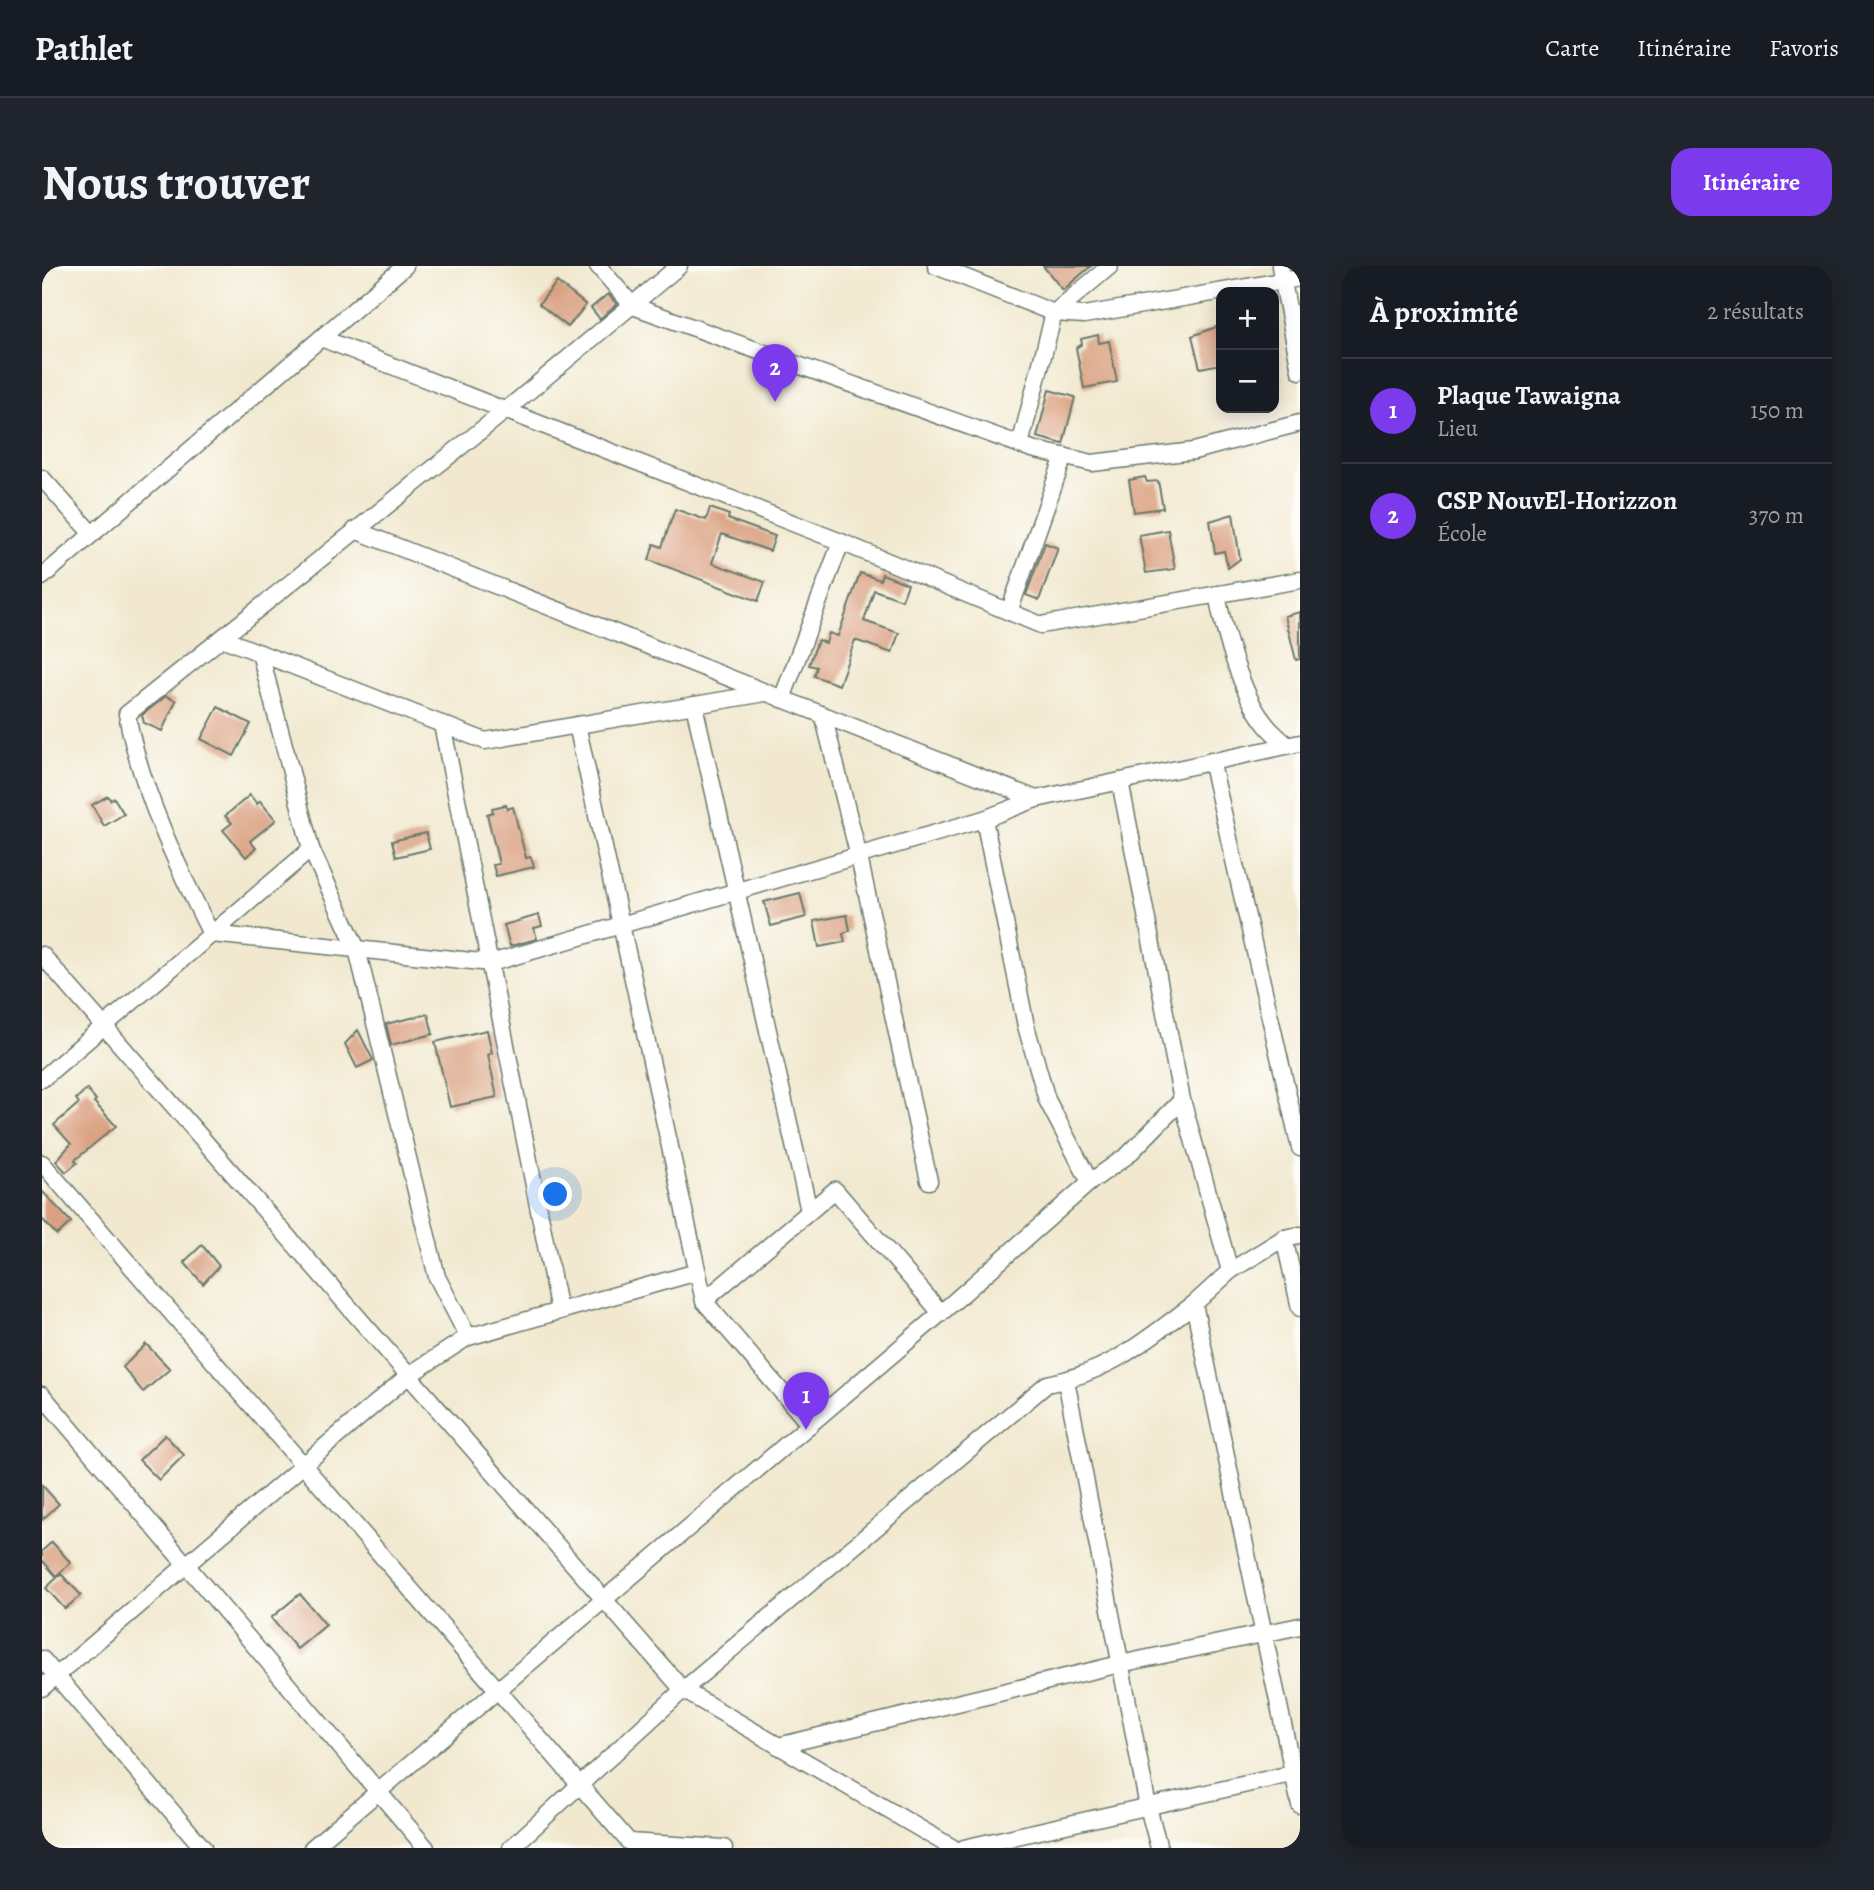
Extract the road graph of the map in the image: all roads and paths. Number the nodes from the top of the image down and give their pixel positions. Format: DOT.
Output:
graph roads {
  1 [pos="598,266"];
  2 [pos="679,266"];
  3 [pos="936,266"];
  4 [pos="1110,266"];
  5 [pos="394,269"];
  6 [pos="1282,274"];
  7 [pos="1300,278"];
  8 [pos="634,306"];
  9 [pos="1054,313"];
  10 [pos="321,338"];
  11 [pos="1300,371"];
  12 [pos="505,411"];
  13 [pos="1300,423"];
  14 [pos="1020,445"];
  15 [pos="1064,456"];
  16 [pos="42,478"];
  17 [pos="355,530"];
  18 [pos="92,534"];
  19 [pos="841,542"];
  20 [pos="42,577"];
  21 [pos="1300,580"];
  22 [pos="1217,594"];
  23 [pos="1009,612"];
  24 [pos="224,639"];
  25 [pos="260,653"];
  26 [pos="774,696"];
  27 [pos="694,705"];
  28 [pos="823,715"];
  29 [pos="442,724"];
  30 [pos="577,725"];
  31 [pos="1294,744"];
  32 [pos="1211,760"];
  33 [pos="1120,781"];
  34 [pos="1036,799"];
  35 [pos="984,819"];
  36 [pos="311,849"];
  37 [pos="859,857"];
  38 [pos="736,894"];
  39 [pos="621,926"];
  40 [pos="211,934"];
  41 [pos="357,949"];
  42 [pos="42,955"];
  43 [pos="491,963"];
  44 [pos="104,1026"];
  45 [pos="42,1079"];
  46 [pos="1182,1100"];
  47 [pos="1300,1148"];
  48 [pos="42,1163"];
  49 [pos="929,1181"];
  50 [pos="1090,1182"];
  51 [pos="809,1211"];
  52 [pos="1292,1237"];
  53 [pos="1230,1271"];
  54 [pos="698,1272"];
  55 [pos="704,1301"];
  56 [pos="1194,1304"];
  57 [pos="1300,1308"];
  58 [pos="559,1311"];
  59 [pos="941,1313"];
  60 [pos="468,1337"];
  61 [pos="409,1375"];
  62 [pos="1066,1380"];
  63 [pos="42,1395"];
  64 [pos="810,1425"];
  65 [pos="303,1465"];
  66 [pos="186,1565"];
  67 [pos="606,1599"];
  68 [pos="1300,1626"];
  69 [pos="1263,1634"];
  70 [pos="42,1659"];
  71 [pos="1120,1664"];
  72 [pos="56,1676"];
  73 [pos="42,1688"];
  74 [pos="498,1690"];
  75 [pos="683,1690"];
  76 [pos="778,1746"];
  77 [pos="1297,1773"];
  78 [pos="581,1787"];
  79 [pos="378,1792"];
  80 [pos="1300,1805"];
  81 [pos="1148,1807"];
  82 [pos="203,1848"];
  83 [pos="312,1848"];
  84 [pos="426,1848"];
  85 [pos="511,1848"];
  86 [pos="724,1848"];
  87 [pos="953,1848"];
  88 [pos="964,1848"];
  89 [pos="1159,1848"];
  1 -- 8 [label="street"];
  2 -- 8 [label="street"];
  3 -- 9 [label="street"];
  4 -- 9 [label="street"];
  5 -- 10 [label="street"];
  6 -- 7 [label="street"];
  6 -- 9 [label="street"];
  6 -- 11 [label="street"];
  8 -- 12 [label="street"];
  8 -- 14 [label="street"];
  9 -- 14 [label="street"];
  10 -- 12 [label="street"];
  10 -- 18 [label="street"];
  12 -- 17 [label="street"];
  12 -- 19 [label="street"];
  13 -- 15 [label="street"];
  14 -- 15 [label="street"];
  15 -- 23 [label="street"];
  16 -- 18 [label="street"];
  17 -- 24 [label="street"];
  17 -- 26 [label="street"];
  18 -- 20 [label="street"];
  19 -- 23 [label="street"];
  19 -- 26 [label="street"];
  21 -- 22 [label="street"];
  22 -- 23 [label="street"];
  22 -- 31 [label="street"];
  24 -- 25 [label="street"];
  24 -- 40 [label="street"];
  25 -- 29 [label="street"];
  25 -- 36 [label="street"];
  26 -- 27 [label="street"];
  26 -- 28 [label="street"];
  27 -- 30 [label="street"];
  27 -- 38 [label="street"];
  28 -- 34 [label="street"];
  28 -- 37 [label="street"];
  29 -- 30 [label="street"];
  29 -- 43 [label="street"];
  30 -- 39 [label="street"];
  31 -- 32 [label="street"];
  32 -- 33 [label="street"];
  32 -- 47 [label="street"];
  33 -- 34 [label="street"];
  33 -- 46 [label="street"];
  34 -- 35 [label="street"];
  35 -- 37 [label="street"];
  35 -- 50 [label="street"];
  36 -- 40 [label="street"];
  36 -- 41 [label="street"];
  37 -- 38 [label="street"];
  37 -- 49 [label="street"];
  38 -- 39 [label="street"];
  38 -- 51 [label="street"];
  39 -- 43 [label="street"];
  39 -- 54 [label="street"];
  40 -- 41 [label="street"];
  40 -- 44 [label="street"];
  41 -- 43 [label="street"];
  41 -- 60 [label="street"];
  42 -- 44 [label="street"];
  43 -- 58 [label="street"];
  44 -- 45 [label="street"];
  44 -- 61 [label="street"];
  46 -- 50 [label="street"];
  46 -- 53 [label="street"];
  48 -- 65 [label="street"];
  50 -- 59 [label="street"];
  51 -- 55 [label="street"];
  51 -- 59 [label="street"];
  52 -- 53 [label="street"];
  52 -- 57 [label="street"];
  53 -- 56 [label="street"];
  54 -- 55 [label="street"];
  54 -- 58 [label="street"];
  55 -- 64 [label="street"];
  56 -- 62 [label="street"];
  56 -- 69 [label="street"];
  58 -- 60 [label="street"];
  59 -- 64 [label="street"];
  60 -- 61 [label="street"];
  61 -- 65 [label="street"];
  61 -- 67 [label="street"];
  62 -- 71 [label="street"];
  62 -- 75 [label="street"];
  63 -- 66 [label="street"];
  64 -- 67 [label="street"];
  65 -- 66 [label="street"];
  65 -- 74 [label="street"];
  66 -- 72 [label="street"];
  66 -- 79 [label="street"];
  67 -- 74 [label="street"];
  67 -- 75 [label="street"];
  68 -- 69 [label="street"];
  69 -- 71 [label="street"];
  69 -- 77 [label="street"];
  70 -- 72 [label="street"];
  71 -- 76 [label="street"];
  71 -- 81 [label="street"];
  72 -- 73 [label="street"];
  72 -- 82 [label="street"];
  74 -- 78 [label="street"];
  74 -- 79 [label="street"];
  75 -- 76 [label="street"];
  75 -- 78 [label="street"];
  76 -- 87 [label="street"];
  77 -- 80 [label="street"];
  77 -- 81 [label="street"];
  78 -- 85 [label="street"];
  78 -- 86 [label="street"];
  79 -- 83 [label="street"];
  79 -- 84 [label="street"];
  81 -- 88 [label="street"];
  81 -- 89 [label="street"];
}
